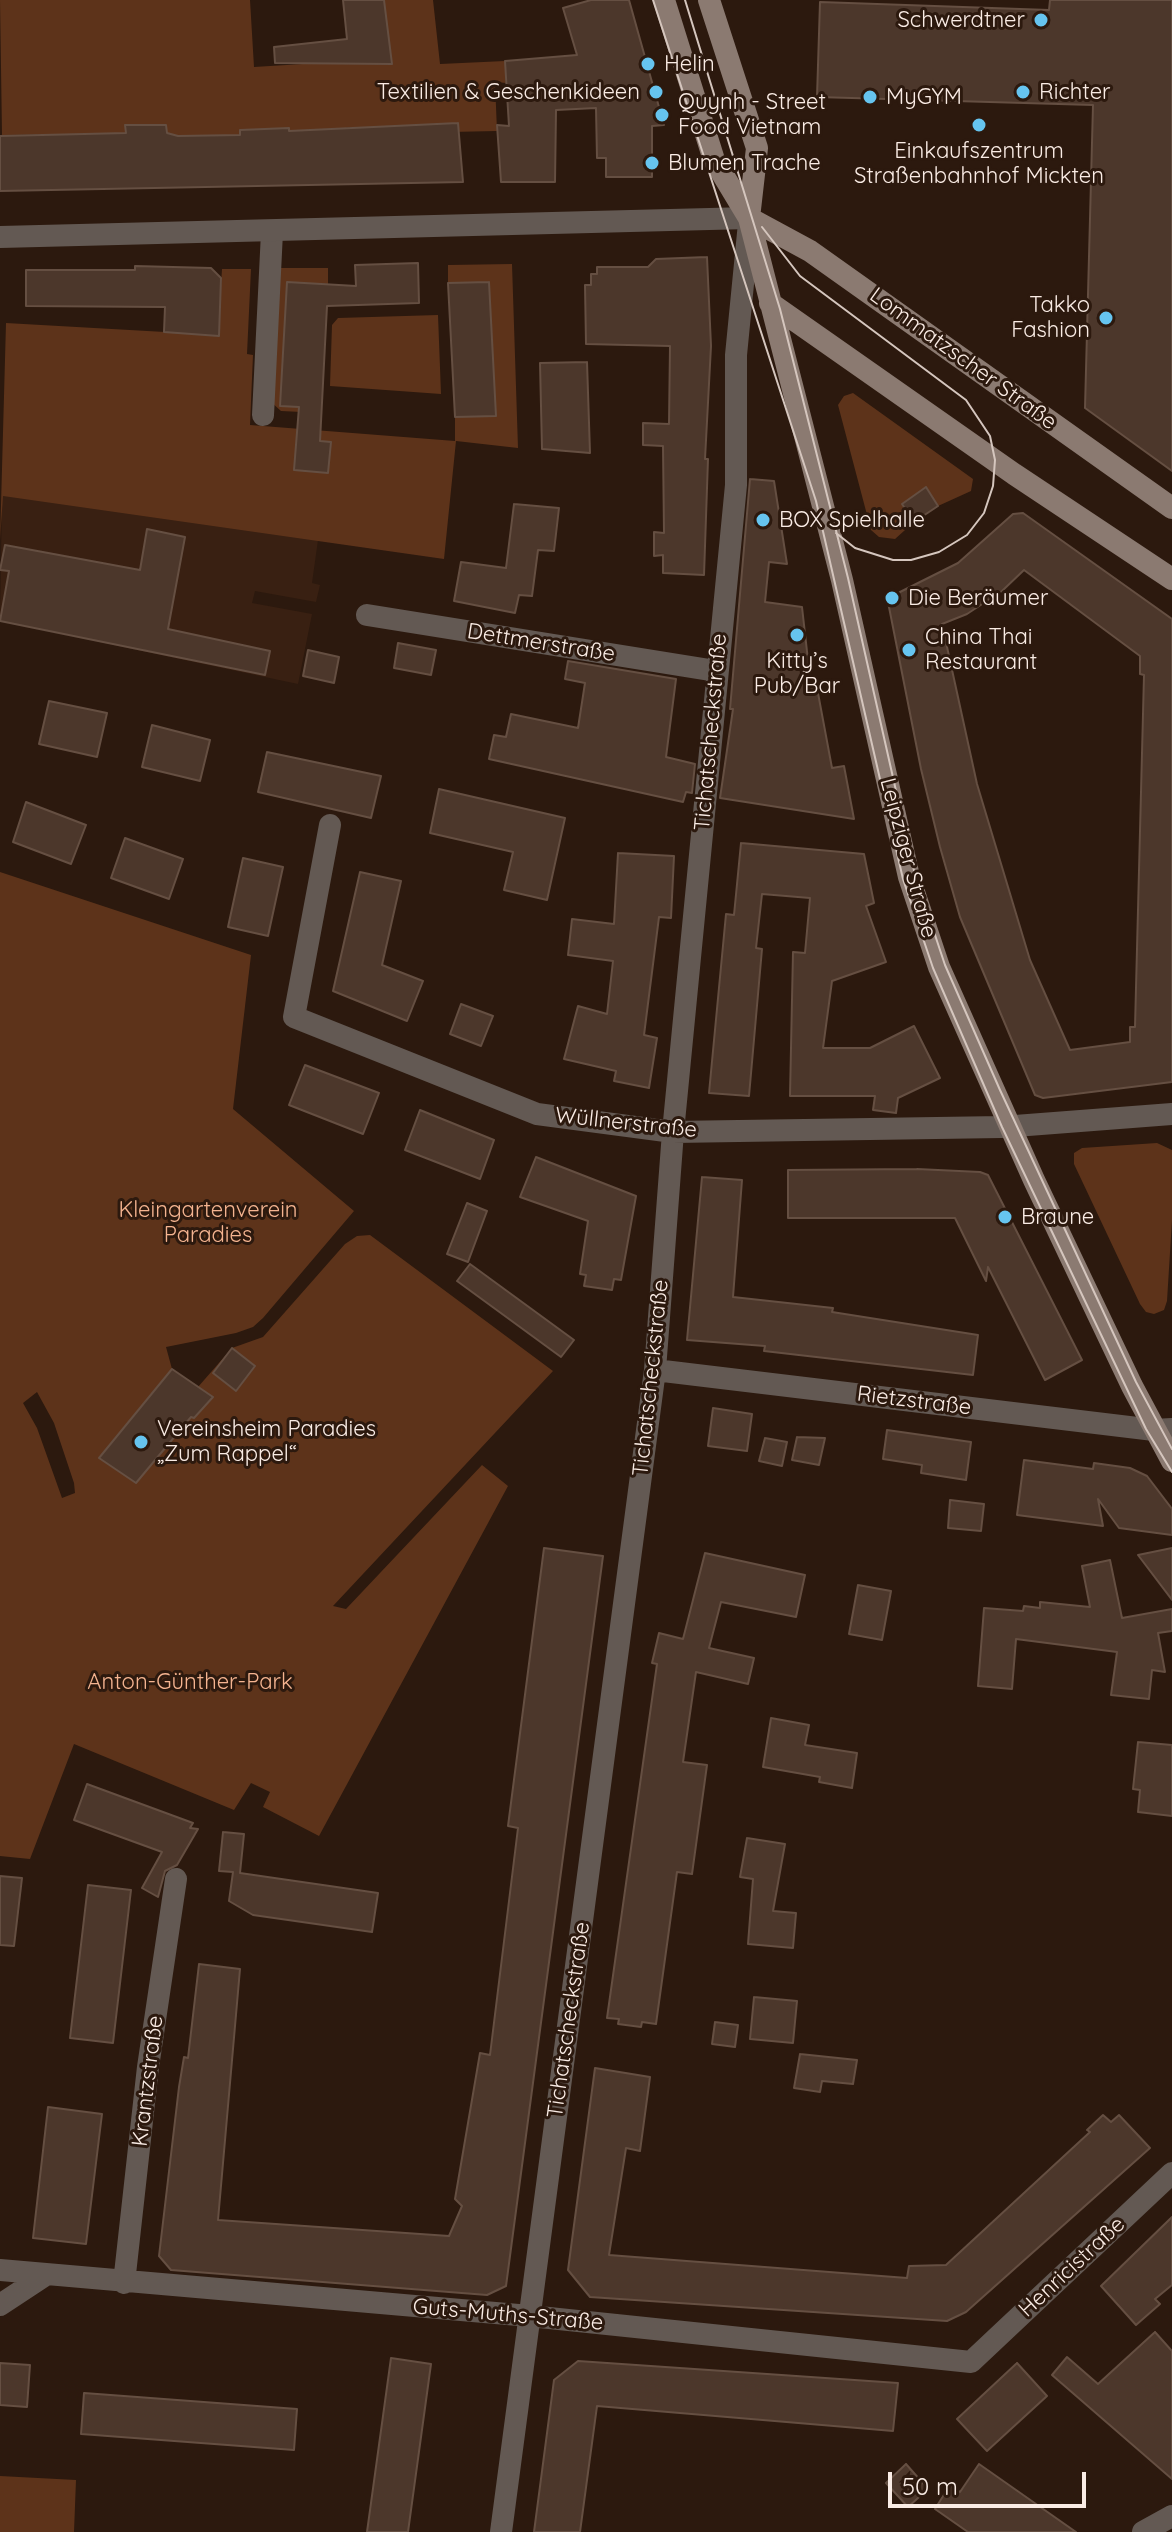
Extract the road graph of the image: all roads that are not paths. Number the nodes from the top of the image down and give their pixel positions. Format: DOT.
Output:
graph roads {
  1 [pos="664,0"];
  2 [pos="709,0"];
  3 [pos="749,218"];
  4 [pos="272,232"];
  5 [pos="0,237"];
  6 [pos="770,303"];
  7 [pos="263,415"];
  8 [pos="1172,508"];
  9 [pos="1172,579"];
  10 [pos="367,615"];
  11 [pos="716,671"];
  12 [pos="330,825"];
  13 [pos="1172,1114"];
  14 [pos="1009,1127"];
  15 [pos="673,1132"];
  16 [pos="655,1370"];
  17 [pos="1163,1430"];
  18 [pos="1172,1461"];
  19 [pos="176,1879"];
  20 [pos="1172,2173"];
  21 [pos="0,2270"];
  22 [pos="44,2276"];
  23 [pos="124,2283"];
  24 [pos="0,2305"];
  25 [pos="530,2316"];
  26 [pos="971,2362"];
  27 [pos="1169,2516"];
  28 [pos="501,2532"];
  29 [pos="1143,2532"];
  1 -- 3 [label="main road, Leipziger Straße"];
  2 -- 3 [label="main road, Leipziger Straße"];
  3 -- 4 [label="street"];
  3 -- 6 [label="main road, Leipziger Straße"];
  3 -- 8 [label="main road, Lommatzscher Straße"];
  3 -- 11 [label="street, Tichatscheckstraße"];
  4 -- 5 [label="street"];
  4 -- 7 [label="street"];
  6 -- 9 [label="main road"];
  6 -- 14 [label="main road, Leipziger Straße"];
  10 -- 11 [label="street, Dettmerstraße"];
  11 -- 15 [label="street, Tichatscheckstraße"];
  12 -- 15 [label="street, Wüllnerstraße"];
  13 -- 14 [label="street, Wüllnerstraße"];
  14 -- 15 [label="street, Wüllnerstraße"];
  14 -- 17 [label="main road, Leipziger Straße"];
  15 -- 16 [label="street, Tichatscheckstraße"];
  16 -- 17 [label="street, Rietzstraße"];
  16 -- 25 [label="street, Tichatscheckstraße"];
  17 -- 18 [label="main road, Leipziger Straße"];
  19 -- 23 [label="street, Krantzstraße"];
  20 -- 26 [label="street, Henricistraße"];
  21 -- 22 [label="street, Guts-Muths-Straße"];
  22 -- 23 [label="street, Guts-Muths-Straße"];
  22 -- 24 [label="street"];
  23 -- 25 [label="street, Guts-Muths-Straße"];
  25 -- 26 [label="street, Guts-Muths-Straße"];
  25 -- 28 [label="street, Tichatscheckstraße"];
  27 -- 29 [label="street"];
}
